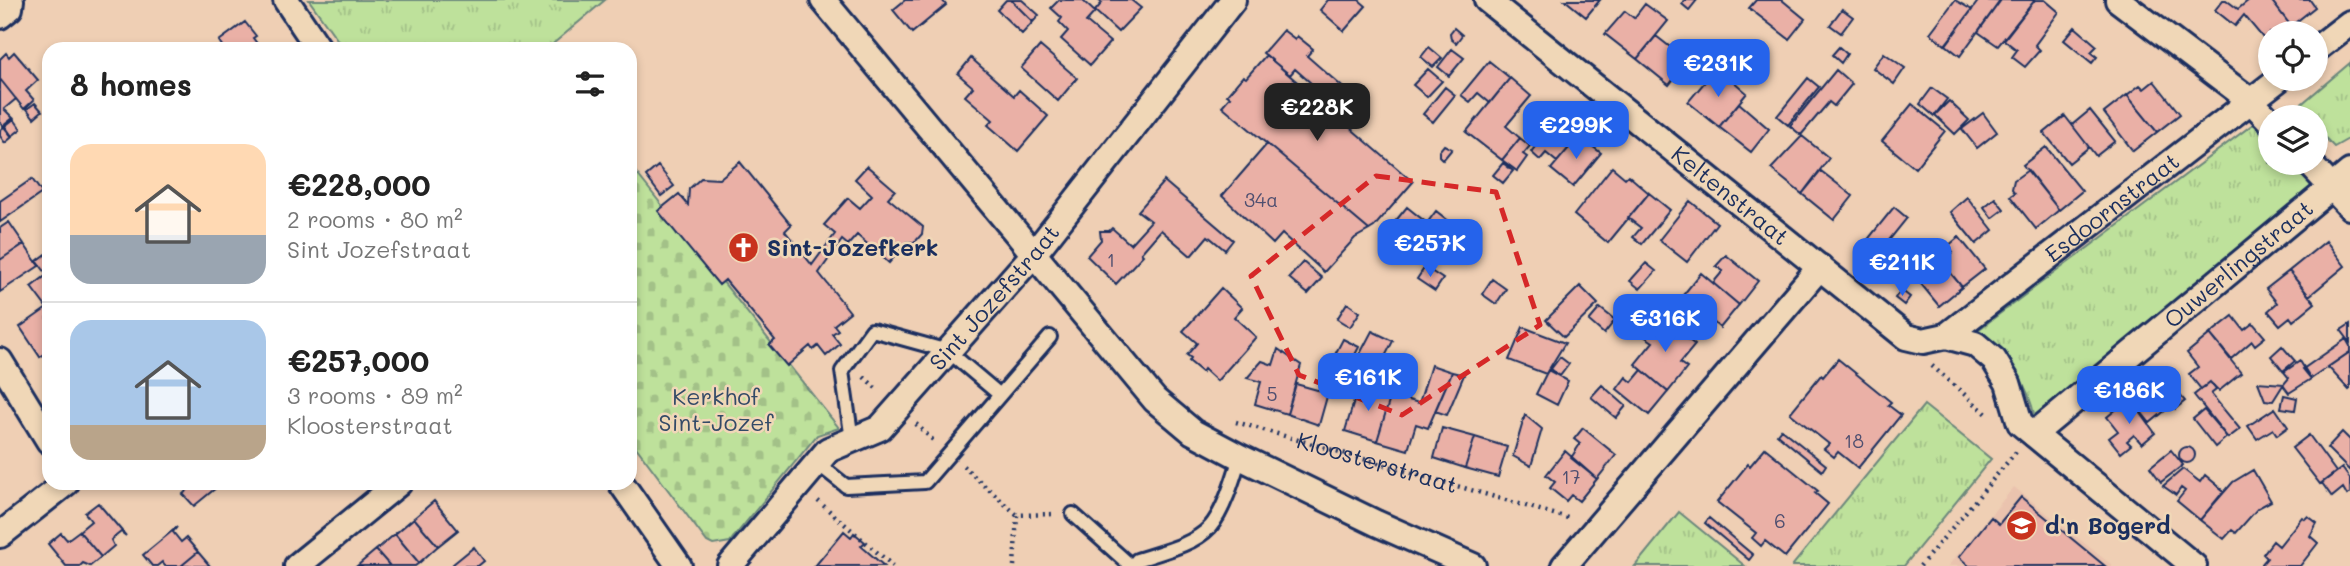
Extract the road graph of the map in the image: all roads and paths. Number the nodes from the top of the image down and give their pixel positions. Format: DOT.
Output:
graph roads {
  1 [pos="11,0"];
  2 [pos="286,0"];
  3 [pos="823,0"];
  4 [pos="1233,0"];
  5 [pos="1486,0"];
  6 [pos="2118,0"];
  7 [pos="0,16"];
  8 [pos="2350,23"];
  9 [pos="2328,40"];
  10 [pos="314,42"];
  11 [pos="2264,91"];
  12 [pos="2251,101"];
  13 [pos="2258,108"];
  14 [pos="2341,179"];
  15 [pos="2350,207"];
  16 [pos="1033,254"];
  17 [pos="1820,267"];
  18 [pos="1947,336"];
  19 [pos="1050,337"];
  20 [pos="1906,337"];
  21 [pos="948,351"];
  22 [pos="0,361"];
  23 [pos="1000,395"];
  24 [pos="1226,419"];
  25 [pos="1993,419"];
  26 [pos="42,430"];
  27 [pos="2034,435"];
  28 [pos="852,440"];
  29 [pos="1240,457"];
  30 [pos="817,463"];
  31 [pos="799,485"];
  32 [pos="57,490"];
  33 [pos="390,490"];
  34 [pos="626,490"];
  35 [pos="1073,514"];
  36 [pos="1599,527"];
  37 [pos="0,536"];
  38 [pos="298,566"];
  39 [pos="679,566"];
  40 [pos="730,566"];
  41 [pos="893,566"];
  42 [pos="1014,566"];
  43 [pos="1131,566"];
  44 [pos="1474,566"];
  45 [pos="1564,566"];
  46 [pos="1920,566"];
  47 [pos="2194,566"];
  1 -- 7 [label="street"];
  2 -- 10 [label="street"];
  3 -- 16 [label="street, Kloosterstraat"];
  4 -- 16 [label="street, Sint Jozefstraat"];
  5 -- 17 [label="street, Keltenstraat"];
  6 -- 12 [label="street"];
  8 -- 9 [label="street"];
  11 -- 12 [label="street, Esdoornstraat"];
  12 -- 13 [label="street"];
  12 -- 18 [label="street, Esdoornstraat"];
  14 -- 15 [label="street"];
  14 -- 27 [label="street, Ouwerlingstraat"];
  16 -- 21 [label="street, Sint Jozefstraat"];
  16 -- 29 [label="street, Kloosterstraat"];
  17 -- 20 [label="street, Keltenstraat"];
  17 -- 36 [label="street"];
  18 -- 20 [label="street"];
  18 -- 27 [label="street"];
  19 -- 23 [label="lane"];
  20 -- 25 [label="path"];
  21 -- 23 [label="lane"];
  21 -- 28 [label="street, Sint Jozefstraat"];
  21 -- 28 [label="lane"];
  22 -- 26 [label="street"];
  23 -- 30 [label="lane"];
  24 -- 36 [label="path, Kloosterstraat"];
  27 -- 46 [label="path"];
  27 -- 47 [label="street"];
  28 -- 30 [label="street, Sint Jozefstraat"];
  29 -- 43 [label="lane"];
  29 -- 44 [label="street, Kloosterstraat"];
  30 -- 31 [label="street, Sint Jozefstraat"];
  31 -- 40 [label="street, Sint Jozefstraat"];
  31 -- 41 [label="path"];
  32 -- 37 [label="street"];
  33 -- 38 [label="street"];
  34 -- 39 [label="street"];
  35 -- 42 [label="path"];
  35 -- 43 [label="lane"];
  36 -- 45 [label="street"];
}
